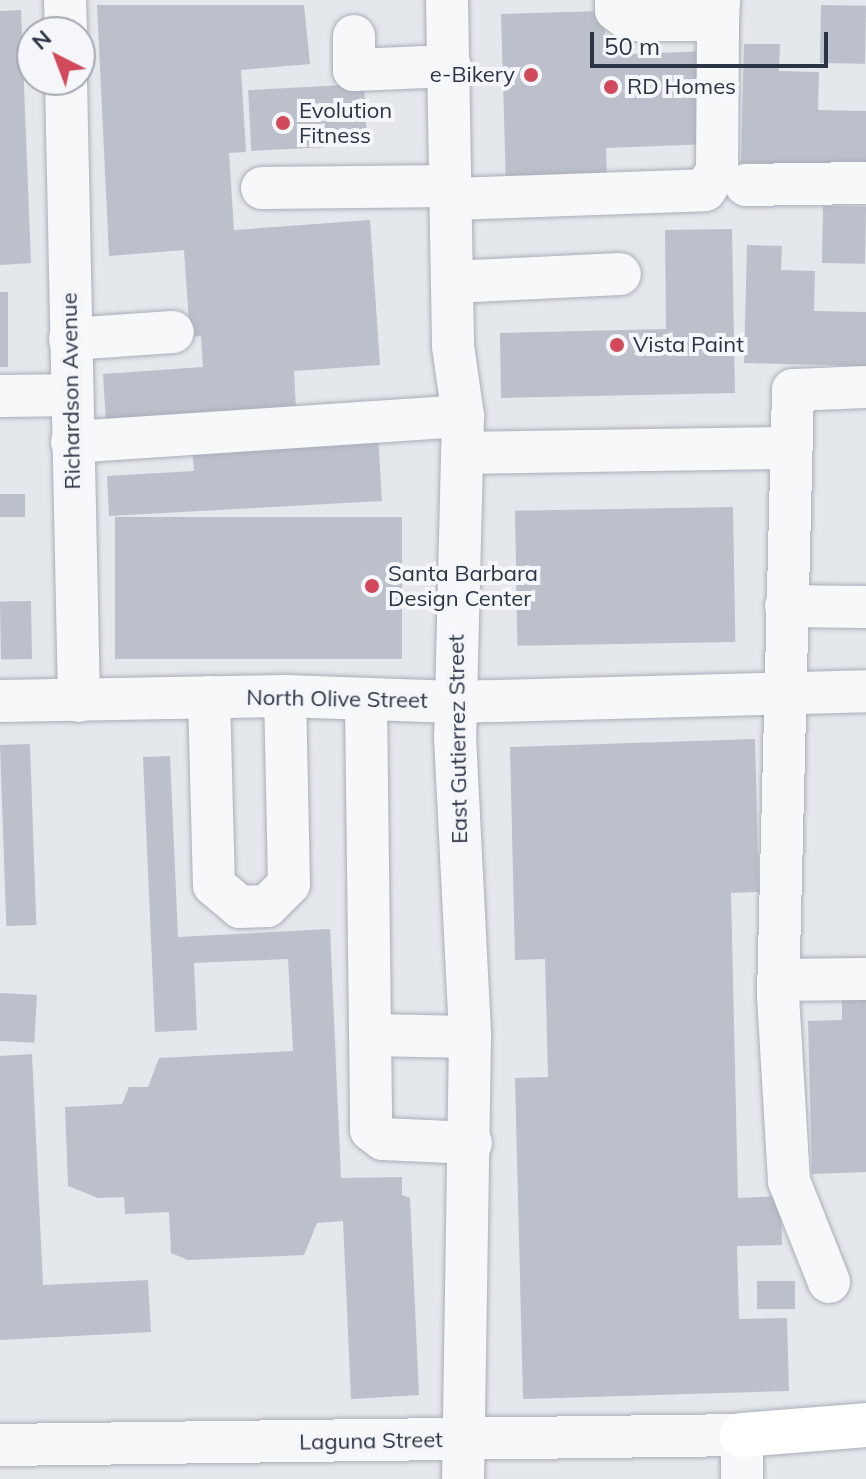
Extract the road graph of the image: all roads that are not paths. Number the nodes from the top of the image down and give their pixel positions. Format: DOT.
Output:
graph roads {
  1 [pos="447,0"];
  2 [pos="616,0"];
  3 [pos="718,10"];
  4 [pos="354,36"];
  5 [pos="450,66"];
  6 [pos="66,96"];
  7 [pos="866,183"];
  8 [pos="746,185"];
  9 [pos="262,188"];
  10 [pos="452,192"];
  11 [pos="620,274"];
  12 [pos="452,282"];
  13 [pos="173,332"];
  14 [pos="70,339"];
  15 [pos="866,387"];
  16 [pos="71,395"];
  17 [pos="0,396"];
  18 [pos="463,435"];
  19 [pos="72,442"];
  20 [pos="791,448"];
  21 [pos="786,606"];
  22 [pos="866,607"];
  23 [pos="866,691"];
  24 [pos="782,692"];
  25 [pos="285,696"];
  26 [pos="209,697"];
  27 [pos="0,701"];
  28 [pos="79,701"];
  29 [pos="366,702"];
  30 [pos="455,702"];
  31 [pos="866,979"];
  32 [pos="778,980"];
  33 [pos="371,1035"];
  34 [pos="470,1037"];
  35 [pos="471,1143"];
  36 [pos="829,1282"];
  37 [pos="866,1425"];
  38 [pos="742,1435"];
  39 [pos="0,1445"];
  40 [pos="463,1459"];
  41 [pos="742,1479"];
  1 -- 5 [label="street, East Gutierrez Street"];
  2 -- 3 [label="street"];
  3 -- 10 [label="street"];
  4 -- 5 [label="street"];
  5 -- 10 [label="street, East Gutierrez Street"];
  6 -- 14 [label="street, Richardson Avenue"];
  7 -- 8 [label="street"];
  9 -- 10 [label="street"];
  10 -- 12 [label="street, East Gutierrez Street"];
  11 -- 12 [label="street"];
  12 -- 18 [label="street, East Gutierrez Street"];
  13 -- 14 [label="street"];
  14 -- 16 [label="street, Richardson Avenue"];
  15 -- 20 [label="street"];
  16 -- 17 [label="street"];
  16 -- 19 [label="street, Richardson Avenue"];
  18 -- 19 [label="street"];
  18 -- 20 [label="street"];
  18 -- 30 [label="street, East Gutierrez Street"];
  19 -- 28 [label="street, Richardson Avenue"];
  20 -- 21 [label="street"];
  21 -- 22 [label="street"];
  21 -- 24 [label="street"];
  23 -- 24 [label="street, North Olive Street"];
  24 -- 30 [label="street, North Olive Street"];
  24 -- 32 [label="street"];
  25 -- 26 [label="street, North Olive Street"];
  25 -- 26 [label="street"];
  25 -- 29 [label="street, North Olive Street"];
  26 -- 28 [label="street, North Olive Street"];
  27 -- 28 [label="street, North Olive Street"];
  29 -- 30 [label="street, North Olive Street"];
  29 -- 33 [label="street"];
  30 -- 34 [label="street, East Gutierrez Street"];
  31 -- 32 [label="street"];
  32 -- 36 [label="street"];
  33 -- 34 [label="street"];
  33 -- 35 [label="street"];
  34 -- 35 [label="street, East Gutierrez Street"];
  35 -- 40 [label="street, East Gutierrez Street"];
  37 -- 38 [label="highway"];
  38 -- 40 [label="street, Laguna Street"];
  38 -- 41 [label="street"];
  39 -- 40 [label="street, Laguna Street"];
}
